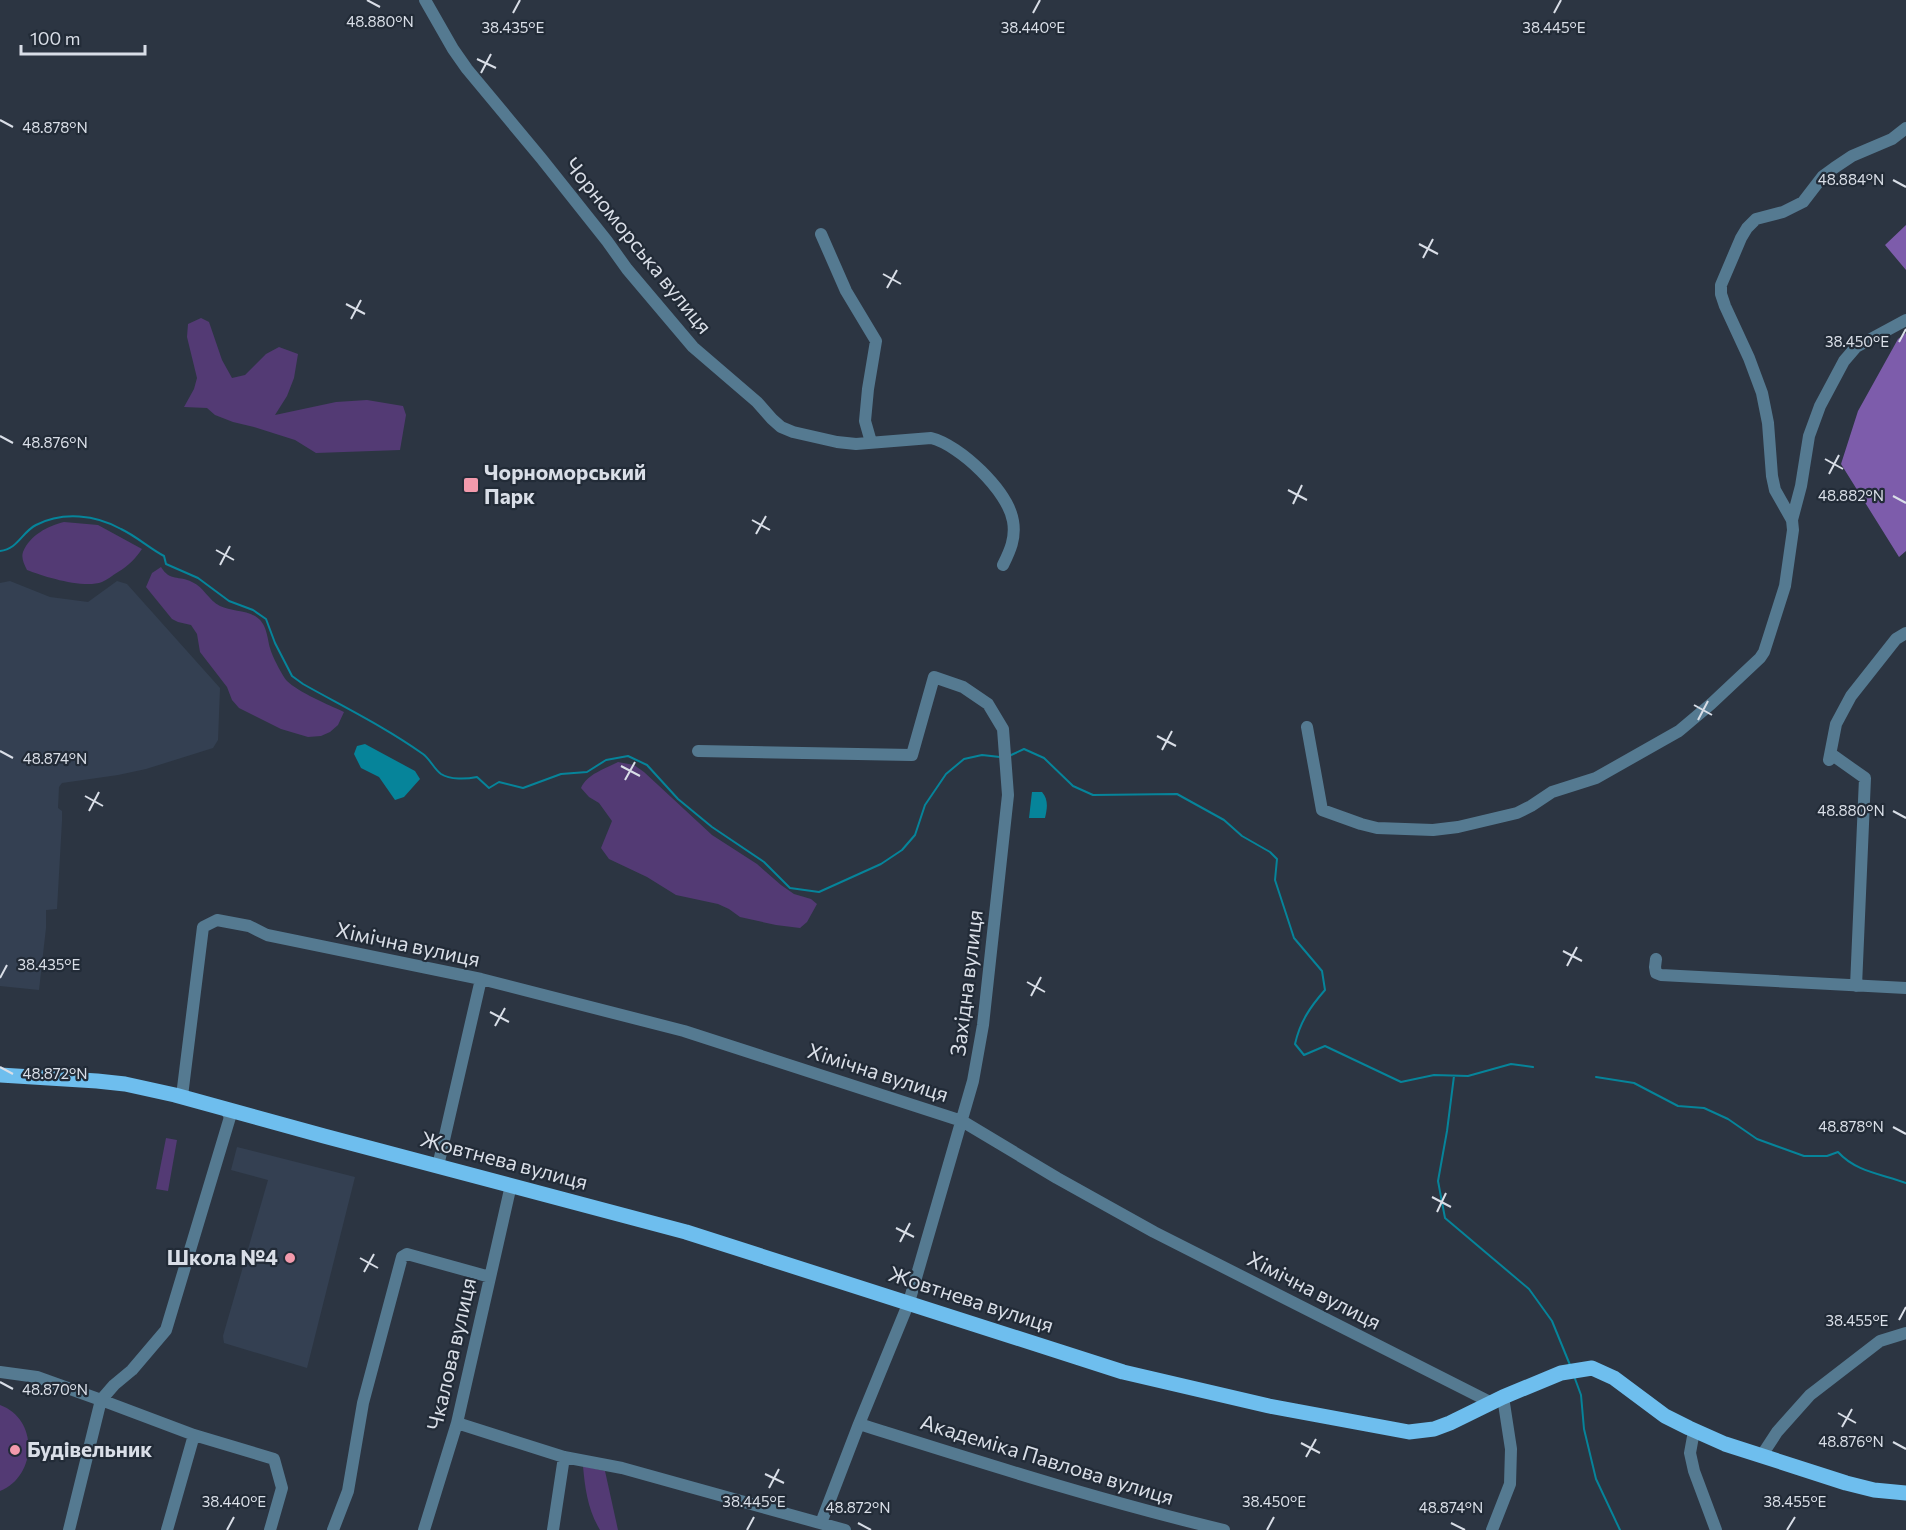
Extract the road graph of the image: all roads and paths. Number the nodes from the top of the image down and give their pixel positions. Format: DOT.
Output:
graph roads {
  1 [pos="425,0"];
  2 [pos="1906,128"];
  3 [pos="821,234"];
  4 [pos="1906,320"];
  5 [pos="872,442"];
  6 [pos="1792,520"];
  7 [pos="1003,565"];
  8 [pos="1906,633"];
  9 [pos="1307,726"];
  10 [pos="698,751"];
  11 [pos="1656,959"];
  12 [pos="481,979"];
  13 [pos="1856,986"];
  14 [pos="1906,988"];
  15 [pos="0,1075"];
  16 [pos="182,1096"];
  17 [pos="225,1108"];
  18 [pos="962,1121"];
  19 [pos="438,1166"];
  20 [pos="511,1185"];
  21 [pos="490,1277"];
  22 [pos="909,1302"];
  23 [pos="1906,1333"];
  24 [pos="0,1372"];
  25 [pos="101,1400"];
  26 [pos="1497,1400"];
  27 [pos="457,1423"];
  28 [pos="859,1424"];
  29 [pos="1694,1431"];
  30 [pos="194,1435"];
  31 [pos="1762,1455"];
  32 [pos="564,1457"];
  33 [pos="1906,1493"];
  34 [pos="821,1523"];
  35 [pos="69,1530"];
  36 [pos="167,1530"];
  37 [pos="270,1530"];
  38 [pos="333,1530"];
  39 [pos="424,1530"];
  40 [pos="553,1530"];
  41 [pos="845,1530"];
  42 [pos="1224,1530"];
  43 [pos="1492,1530"];
  44 [pos="1716,1530"];
  1 -- 5 [label="street, Чорноморська вулиця"];
  2 -- 6 [label="street"];
  3 -- 5 [label="street"];
  4 -- 6 [label="street"];
  5 -- 7 [label="street, Чорноморська вулиця"];
  6 -- 9 [label="street"];
  8 -- 13 [label="street"];
  10 -- 18 [label="street, Західна вулиця"];
  11 -- 13 [label="street"];
  12 -- 16 [label="street, Хімічна вулиця"];
  12 -- 18 [label="street, Хімічна вулиця"];
  12 -- 19 [label="street"];
  13 -- 14 [label="street"];
  15 -- 16 [label="main road, Жовтнева вулиця"];
  16 -- 17 [label="main road, Жовтнева вулиця"];
  17 -- 19 [label="main road, Жовтнева вулиця"];
  17 -- 25 [label="street"];
  18 -- 22 [label="street, Західна вулиця"];
  18 -- 26 [label="street, Хімічна вулиця"];
  19 -- 20 [label="main road, Жовтнева вулиця"];
  20 -- 21 [label="street, Чкалова вулиця"];
  20 -- 22 [label="main road, Жовтнева вулиця"];
  21 -- 27 [label="street, Чкалова вулиця"];
  21 -- 38 [label="street"];
  22 -- 26 [label="main road, Жовтнева вулиця"];
  22 -- 28 [label="street, Західна вулиця"];
  23 -- 31 [label="street"];
  24 -- 25 [label="street"];
  25 -- 30 [label="street"];
  25 -- 35 [label="street"];
  26 -- 29 [label="main road, Жовтнева вулиця"];
  26 -- 43 [label="street"];
  27 -- 32 [label="street"];
  27 -- 39 [label="street, Чкалова вулиця"];
  28 -- 34 [label="street, Західна вулиця"];
  28 -- 42 [label="street, Академіка Павлова вулиця"];
  29 -- 31 [label="main road, Жовтнева вулиця"];
  29 -- 44 [label="street"];
  30 -- 36 [label="street"];
  30 -- 37 [label="street"];
  31 -- 33 [label="main road, Жовтнева вулиця"];
  32 -- 34 [label="street"];
  32 -- 40 [label="street"];
  34 -- 41 [label="street"];
}
